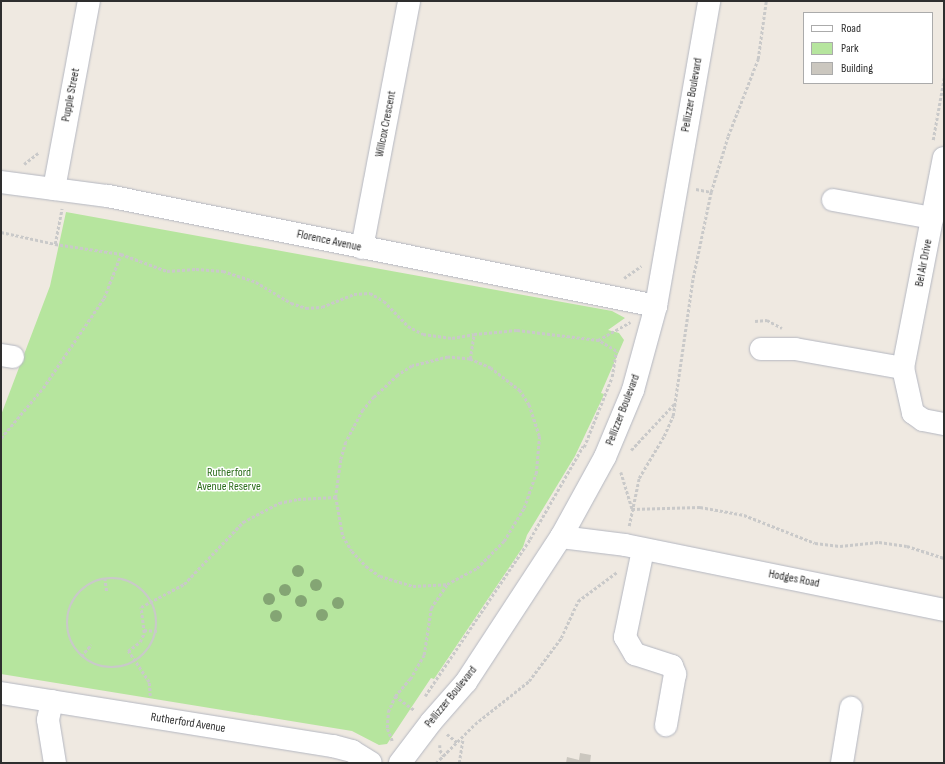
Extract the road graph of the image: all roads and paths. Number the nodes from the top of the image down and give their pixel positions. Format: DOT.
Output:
graph roads {
  1 [pos="89,1"];
  2 [pos="410,1"];
  3 [pos="709,1"];
  4 [pos="766,1"];
  5 [pos="944,78"];
  6 [pos="39,148"];
  7 [pos="938,153"];
  8 [pos="25,163"];
  9 [pos="21,166"];
  10 [pos="1,182"];
  11 [pos="55,182"];
  12 [pos="833,200"];
  13 [pos="932,218"];
  14 [pos="1,232"];
  15 [pos="362,248"];
  16 [pos="121,254"];
  17 [pos="642,260"];
  18 [pos="618,282"];
  19 [pos="656,306"];
  20 [pos="755,321"];
  21 [pos="786,330"];
  22 [pos="474,334"];
  23 [pos="761,349"];
  24 [pos="470,359"];
  25 [pos="903,368"];
  26 [pos="675,402"];
  27 [pos="944,424"];
  28 [pos="1,438"];
  29 [pos="583,446"];
  30 [pos="629,452"];
  31 [pos="336,497"];
  32 [pos="632,509"];
  33 [pos="628,528"];
  34 [pos="561,537"];
  35 [pos="643,550"];
  36 [pos="944,558"];
  37 [pos="619,566"];
  38 [pos="105,578"];
  39 [pos="447,584"];
  40 [pos="107,592"];
  41 [pos="151,600"];
  42 [pos="944,610"];
  43 [pos="144,630"];
  44 [pos="156,631"];
  45 [pos="91,645"];
  46 [pos="81,656"];
  47 [pos="134,662"];
  48 [pos="1,693"];
  49 [pos="395,696"];
  50 [pos="423,698"];
  51 [pos="52,701"];
  52 [pos="419,704"];
  53 [pos="851,708"];
  54 [pos="147,717"];
  55 [pos="666,726"];
  56 [pos="463,738"];
  57 [pos="392,741"];
  58 [pos="458,743"];
  59 [pos="444,756"];
  60 [pos="54,763"];
  61 [pos="371,763"];
  62 [pos="400,763"];
  63 [pos="436,763"];
  64 [pos="459,763"];
  65 [pos="842,763"];
  1 -- 11 [label="street, Pupple Street"];
  2 -- 15 [label="street, Willcox Crescent"];
  3 -- 19 [label="street, Pellizzer Boulevard"];
  4 -- 26 [label="path"];
  5 -- 7 [label="path"];
  6 -- 8 [label="path"];
  7 -- 13 [label="street, Bel Air Drive"];
  8 -- 9 [label="path"];
  8 -- 11 [label="path"];
  10 -- 11 [label="street, Florence Avenue"];
  11 -- 15 [label="street, Florence Avenue"];
  12 -- 13 [label="street"];
  13 -- 25 [label="street, Bel Air Drive"];
  14 -- 16 [label="path"];
  15 -- 19 [label="street, Florence Avenue"];
  16 -- 22 [label="path"];
  16 -- 28 [label="path"];
  17 -- 18 [label="path"];
  19 -- 22 [label="path"];
  19 -- 34 [label="street, Pellizzer Boulevard"];
  20 -- 21 [label="path"];
  22 -- 24 [label="path"];
  23 -- 25 [label="street"];
  24 -- 31 [label="path"];
  24 -- 39 [label="path"];
  25 -- 27 [label="street, Bel Air Drive"];
  26 -- 30 [label="path"];
  26 -- 32 [label="path"];
  29 -- 50 [label="path"];
  31 -- 39 [label="path"];
  31 -- 41 [label="path"];
  32 -- 33 [label="path"];
  32 -- 36 [label="path"];
  34 -- 35 [label="street, Hodges Road"];
  34 -- 62 [label="street, Pellizzer Boulevard"];
  35 -- 42 [label="street, Hodges Road"];
  35 -- 55 [label="street"];
  37 -- 56 [label="path"];
  38 -- 40 [label="path"];
  38 -- 41 [label="path"];
  38 -- 46 [label="path"];
  39 -- 49 [label="path"];
  41 -- 43 [label="path"];
  41 -- 44 [label="path"];
  43 -- 44 [label="path"];
  43 -- 47 [label="path"];
  44 -- 47 [label="path"];
  45 -- 46 [label="path"];
  46 -- 47 [label="path"];
  47 -- 54 [label="path"];
  48 -- 51 [label="street, Rutherford Avenue"];
  49 -- 52 [label="path"];
  49 -- 57 [label="path"];
  51 -- 54 [label="street, Rutherford Avenue"];
  51 -- 60 [label="street"];
  53 -- 65 [label="street"];
  54 -- 61 [label="street, Rutherford Avenue"];
  56 -- 58 [label="path"];
  56 -- 64 [label="path"];
  58 -- 59 [label="path"];
  58 -- 59 [label="path"];
  59 -- 63 [label="path"];
}
